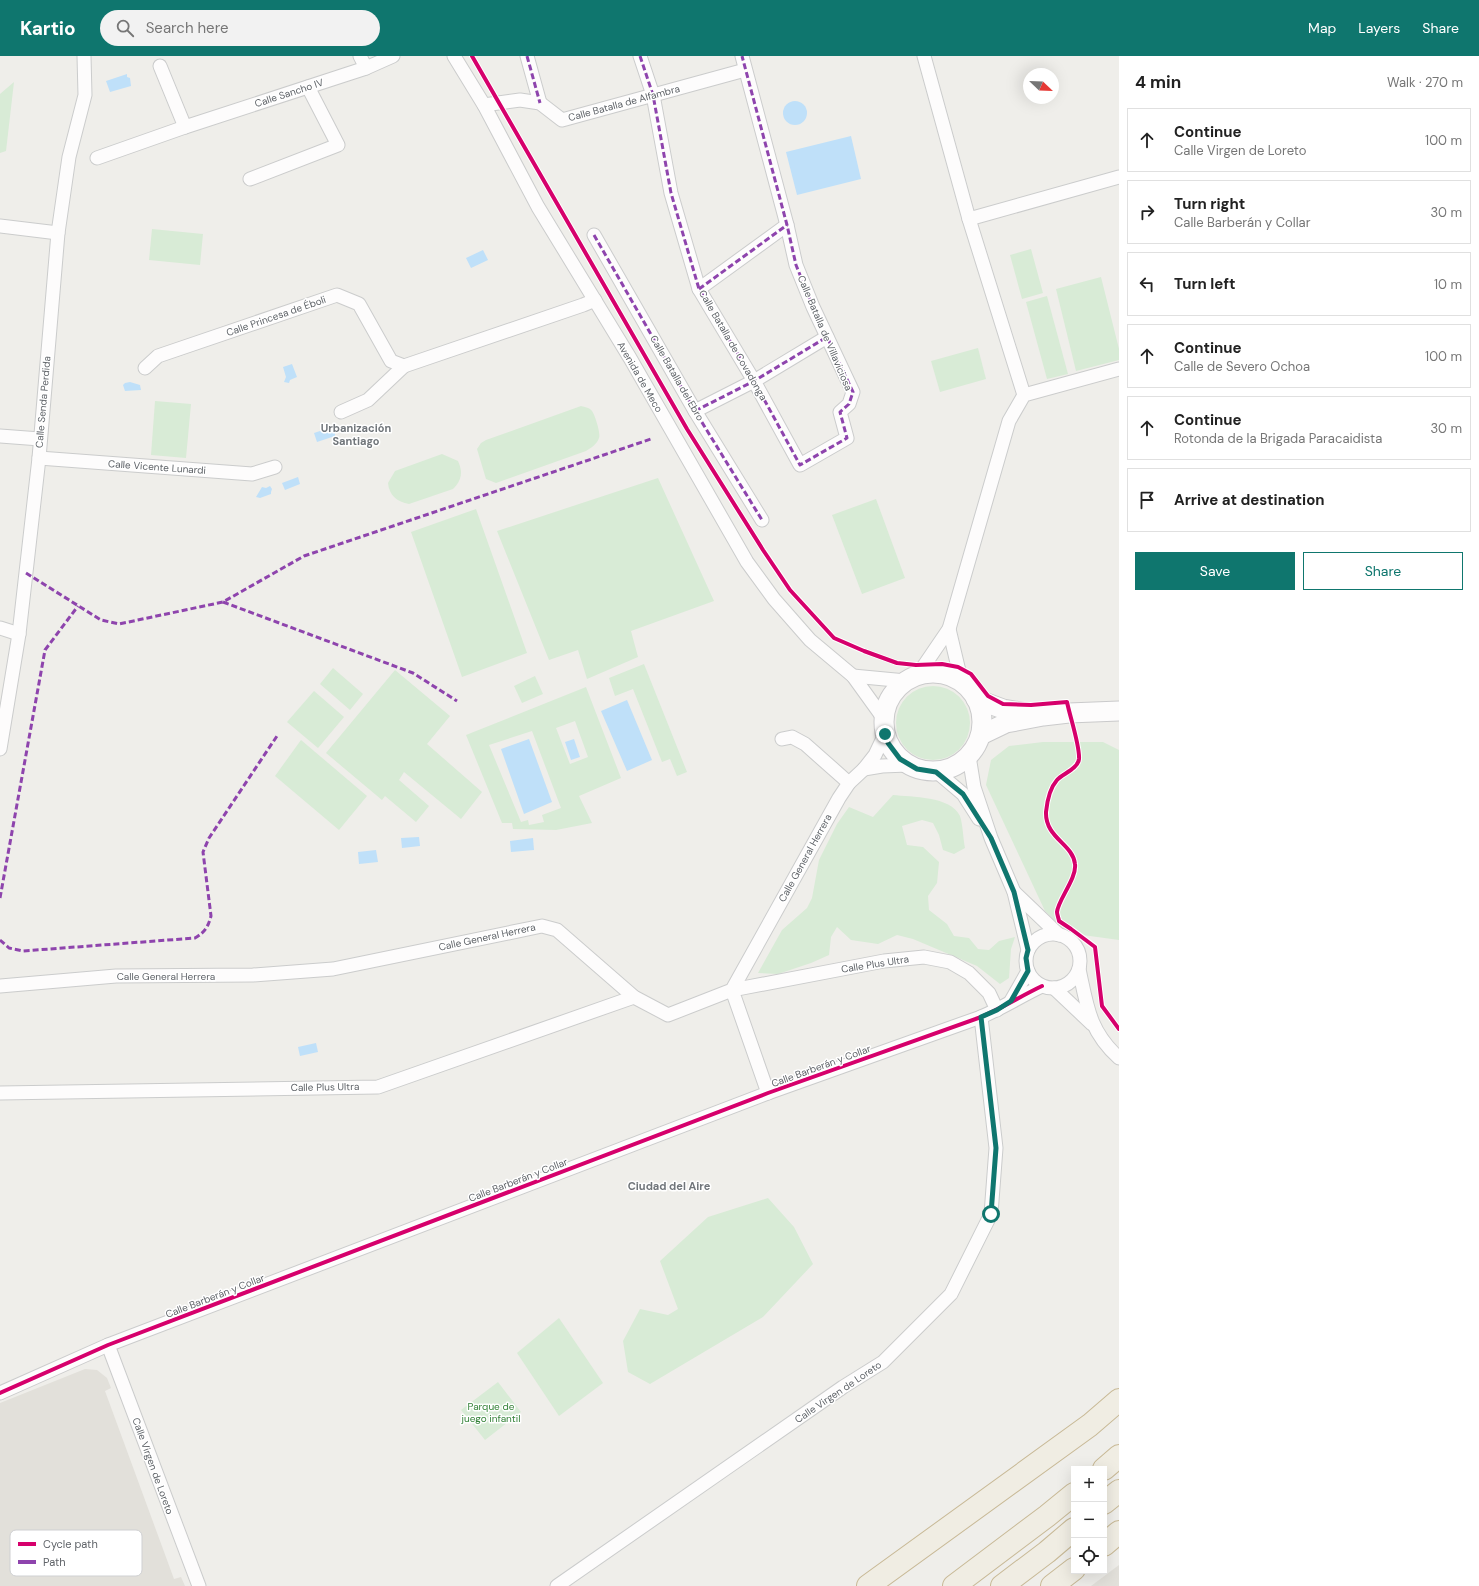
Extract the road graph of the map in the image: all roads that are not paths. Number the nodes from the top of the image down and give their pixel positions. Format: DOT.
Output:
graph roads {
  1 [pos="84,56"];
  2 [pos="360,56"];
  3 [pos="393,56"];
  4 [pos="454,56"];
  5 [pos="527,56"];
  6 [pos="640,56"];
  7 [pos="742,56"];
  8 [pos="924,56"];
  9 [pos="160,66"];
  10 [pos="366,68"];
  11 [pos="745,70"];
  12 [pos="308,87"];
  13 [pos="653,95"];
  14 [pos="540,103"];
  15 [pos="484,105"];
  16 [pos="185,127"];
  17 [pos="97,158"];
  18 [pos="1119,177"];
  19 [pos="250,180"];
  20 [pos="968,219"];
  21 [pos="787,225"];
  22 [pos="0,226"];
  23 [pos="58,233"];
  24 [pos="594,235"];
  25 [pos="699,289"];
  26 [pos="595,300"];
  27 [pos="827,337"];
  28 [pos="404,366"];
  29 [pos="144,368"];
  30 [pos="1119,369"];
  31 [pos="754,380"];
  32 [pos="1024,395"];
  33 [pos="695,411"];
  34 [pos="341,412"];
  35 [pos="0,436"];
  36 [pos="40,438"];
  37 [pos="38,458"];
  38 [pos="800,465"];
  39 [pos="275,468"];
  40 [pos="762,520"];
  41 [pos="0,628"];
  42 [pos="949,629"];
  43 [pos="20,634"];
  44 [pos="853,676"];
  45 [pos="912,678"];
  46 [pos="964,683"];
  47 [pos="976,699"];
  48 [pos="1119,711"];
  49 [pos="1043,716"];
  50 [pos="885,726"];
  51 [pos="981,735"];
  52 [pos="782,739"];
  53 [pos="0,749"];
  54 [pos="969,756"];
  55 [pos="908,765"];
  56 [pos="864,769"];
  57 [pos="936,772"];
  58 [pos="849,782"];
  59 [pos="991,838"];
  60 [pos="1014,892"];
  61 [pos="1060,935"];
  62 [pos="1028,950"];
  63 [pos="1079,969"];
  64 [pos="1028,971"];
  65 [pos="0,986"];
  66 [pos="1048,987"];
  67 [pos="732,990"];
  68 [pos="634,997"];
  69 [pos="1011,1001"];
  70 [pos="997,1010"];
  71 [pos="981,1017"];
  72 [pos="1093,1025"];
  73 [pos="1119,1058"];
  74 [pos="0,1093"];
  75 [pos="768,1093"];
  76 [pos="108,1345"];
  77 [pos="0,1393"];
  78 [pos="1119,1400"];
  79 [pos="1119,1456"];
  80 [pos="1107,1466"];
  81 [pos="1119,1491"];
  82 [pos="1071,1496"];
  83 [pos="1105,1502"];
  84 [pos="1071,1532"];
  85 [pos="1119,1532"];
  86 [pos="1107,1542"];
  87 [pos="1071,1571"];
  88 [pos="199,1586"];
  89 [pos="556,1586"];
  90 [pos="868,1586"];
  91 [pos="954,1586"];
  92 [pos="1002,1586"];
  93 [pos="1052,1586"];
  1 -- 23 [label="street, Calle Senda Perdida"];
  2 -- 10 [label="street"];
  3 -- 10 [label="street, Calle Sancho IV"];
  4 -- 15 [label="street, Avenida de Meco"];
  5 -- 14 [label="street"];
  6 -- 13 [label="street, Calle Batalla de Covadonga"];
  7 -- 11 [label="street, Calle Batalla de Villaviciosa"];
  8 -- 20 [label="street"];
  9 -- 16 [label="street"];
  10 -- 12 [label="street, Calle Sancho IV"];
  11 -- 13 [label="street, Calle Batalla de Alfambra"];
  11 -- 21 [label="street, Calle Batalla de Villaviciosa"];
  12 -- 16 [label="street, Calle Sancho IV"];
  12 -- 19 [label="street"];
  13 -- 14 [label="street, Calle Batalla de Alfambra"];
  13 -- 25 [label="street, Calle Batalla de Covadonga"];
  14 -- 15 [label="street, Calle Batalla de Alfambra"];
  15 -- 26 [label="street, Avenida de Meco"];
  16 -- 17 [label="street, Calle Sancho IV"];
  18 -- 20 [label="street"];
  20 -- 32 [label="street"];
  21 -- 25 [label="street"];
  21 -- 27 [label="street, Calle Batalla de Villaviciosa"];
  22 -- 23 [label="street"];
  23 -- 36 [label="street, Calle Senda Perdida"];
  24 -- 33 [label="street, Calle Batalla del Ebro"];
  25 -- 31 [label="street, Calle Batalla de Covadonga"];
  26 -- 28 [label="street"];
  26 -- 44 [label="street, Avenida de Meco"];
  27 -- 31 [label="street"];
  27 -- 38 [label="street, Calle Batalla de Villaviciosa"];
  28 -- 29 [label="street, Calle Princesa de Éboli"];
  28 -- 34 [label="street"];
  30 -- 32 [label="street"];
  31 -- 33 [label="street"];
  31 -- 38 [label="street, Calle Batalla de Covadonga"];
  32 -- 42 [label="street"];
  33 -- 40 [label="street, Calle Batalla del Ebro"];
  35 -- 36 [label="street"];
  36 -- 37 [label="street, Calle Senda Perdida"];
  37 -- 39 [label="street, Calle Vicente Lunardi"];
  37 -- 43 [label="street, Calle Senda Perdida"];
  41 -- 43 [label="street"];
  42 -- 45 [label="street"];
  42 -- 46 [label="street"];
  43 -- 53 [label="street, Calle Senda Perdida"];
  44 -- 45 [label="street"];
  44 -- 50 [label="street, Avenida de Meco"];
  45 -- 46 [label="street"];
  45 -- 50 [label="street"];
  46 -- 47 [label="street"];
  47 -- 49 [label="street"];
  47 -- 51 [label="street"];
  48 -- 49 [label="street"];
  49 -- 51 [label="street"];
  50 -- 55 [label="street"];
  50 -- 56 [label="street, Calle General Herrera"];
  51 -- 54 [label="street"];
  52 -- 58 [label="street"];
  54 -- 57 [label="street"];
  54 -- 59 [label="street"];
  55 -- 56 [label="street"];
  55 -- 57 [label="street"];
  56 -- 58 [label="street, Calle General Herrera"];
  57 -- 59 [label="street"];
  58 -- 67 [label="street, Calle General Herrera"];
  59 -- 60 [label="street"];
  60 -- 61 [label="street"];
  60 -- 62 [label="street"];
  61 -- 62 [label="street"];
  61 -- 63 [label="street"];
  62 -- 64 [label="street"];
  63 -- 66 [label="street"];
  63 -- 72 [label="street"];
  64 -- 66 [label="street"];
  64 -- 69 [label="street, Calle Barberán y Collar"];
  65 -- 68 [label="street, Calle General Herrera"];
  66 -- 69 [label="street, Calle Barberán y Collar"];
  66 -- 72 [label="street"];
  67 -- 68 [label="street, Calle General Herrera"];
  67 -- 70 [label="street, Calle Plus Ultra"];
  67 -- 75 [label="street, Calle Barberán y Collar"];
  68 -- 74 [label="street, Calle Plus Ultra"];
  69 -- 70 [label="street, Calle Barberán y Collar"];
  70 -- 71 [label="street, Calle Barberán y Collar"];
  71 -- 75 [label="street, Calle Barberán y Collar"];
  71 -- 89 [label="street, Calle Virgen de Loreto"];
  72 -- 73 [label="street"];
  75 -- 76 [label="street, Calle Barberán y Collar"];
  76 -- 77 [label="street, Calle Barberán y Collar"];
  76 -- 88 [label="street, Calle Virgen de Loreto"];
  78 -- 90 [label="highway"];
  79 -- 80 [label="highway"];
  81 -- 83 [label="highway"];
  82 -- 91 [label="highway"];
  84 -- 92 [label="highway"];
  85 -- 86 [label="highway"];
  87 -- 93 [label="highway"];
}
